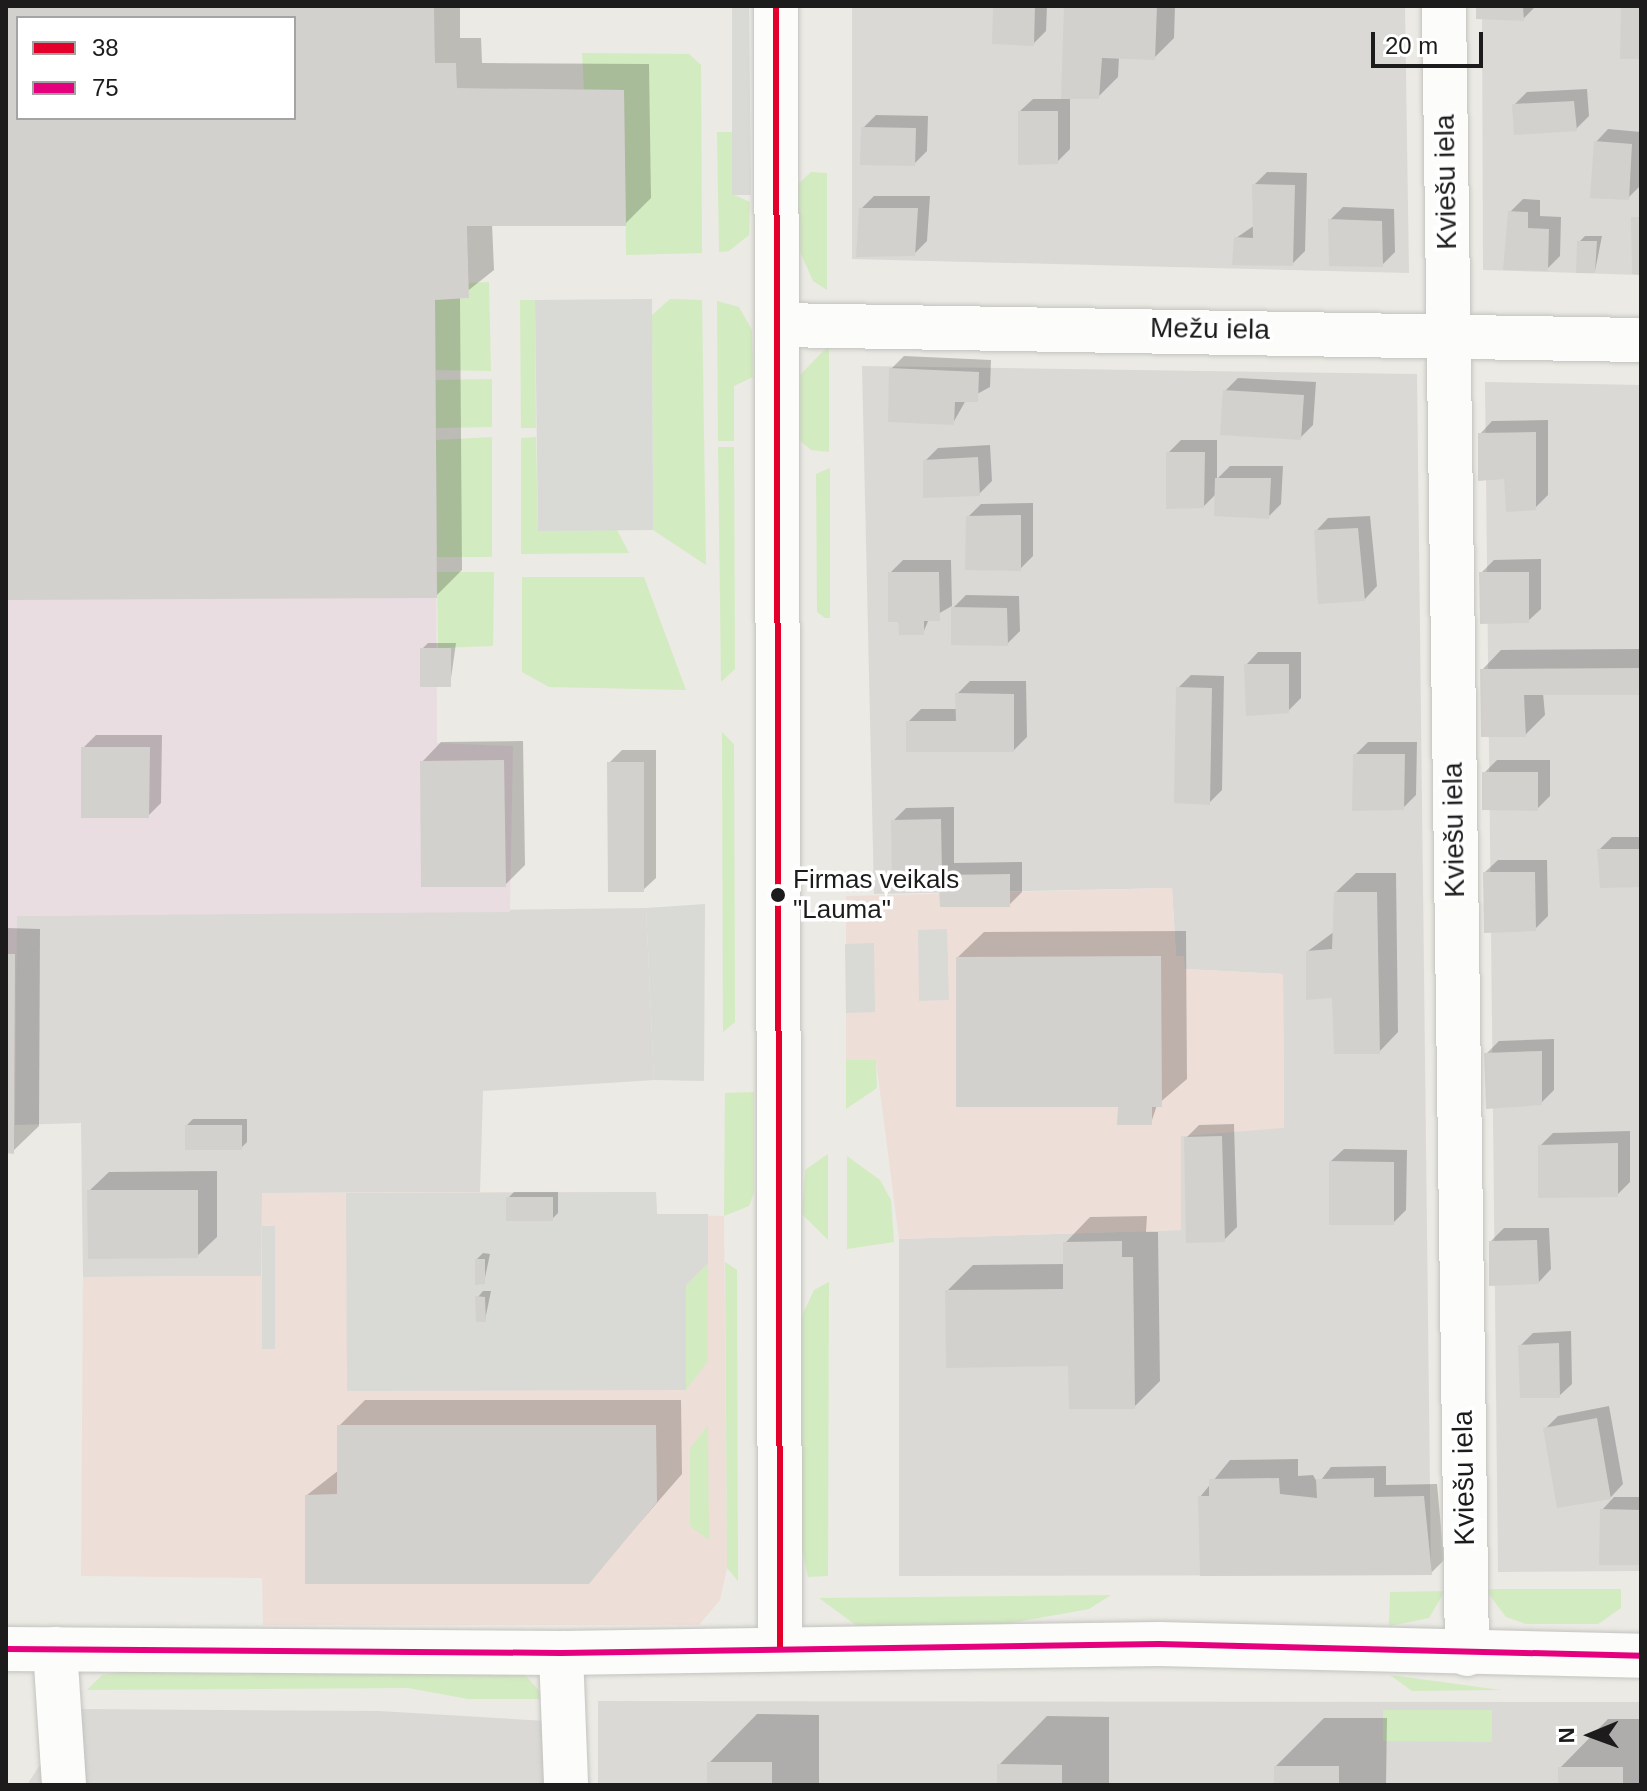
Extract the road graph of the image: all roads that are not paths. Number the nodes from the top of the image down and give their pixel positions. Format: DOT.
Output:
graph roads {
  1 [pos="776,6"];
  2 [pos="1444,6"];
  3 [pos="779,325"];
  4 [pos="1448,333"];
  5 [pos="1641,340"];
  6 [pos="6,1649"];
  7 [pos="55,1649"];
  8 [pos="780,1649"];
  9 [pos="561,1653"];
  10 [pos="1467,1654"];
  11 [pos="1641,1656"];
  12 [pos="64,1785"];
  13 [pos="566,1785"];
  1 -- 3 [label="street"];
  2 -- 4 [label="street, Kviešu iela"];
  3 -- 4 [label="street, Mežu iela"];
  3 -- 8 [label="street"];
  4 -- 5 [label="street, Mežu iela"];
  4 -- 10 [label="street, Kviešu iela"];
  6 -- 7 [label="street"];
  7 -- 9 [label="street"];
  7 -- 12 [label="street"];
  8 -- 9 [label="street"];
  8 -- 10 [label="street"];
  9 -- 13 [label="street"];
  10 -- 11 [label="street"];
}
